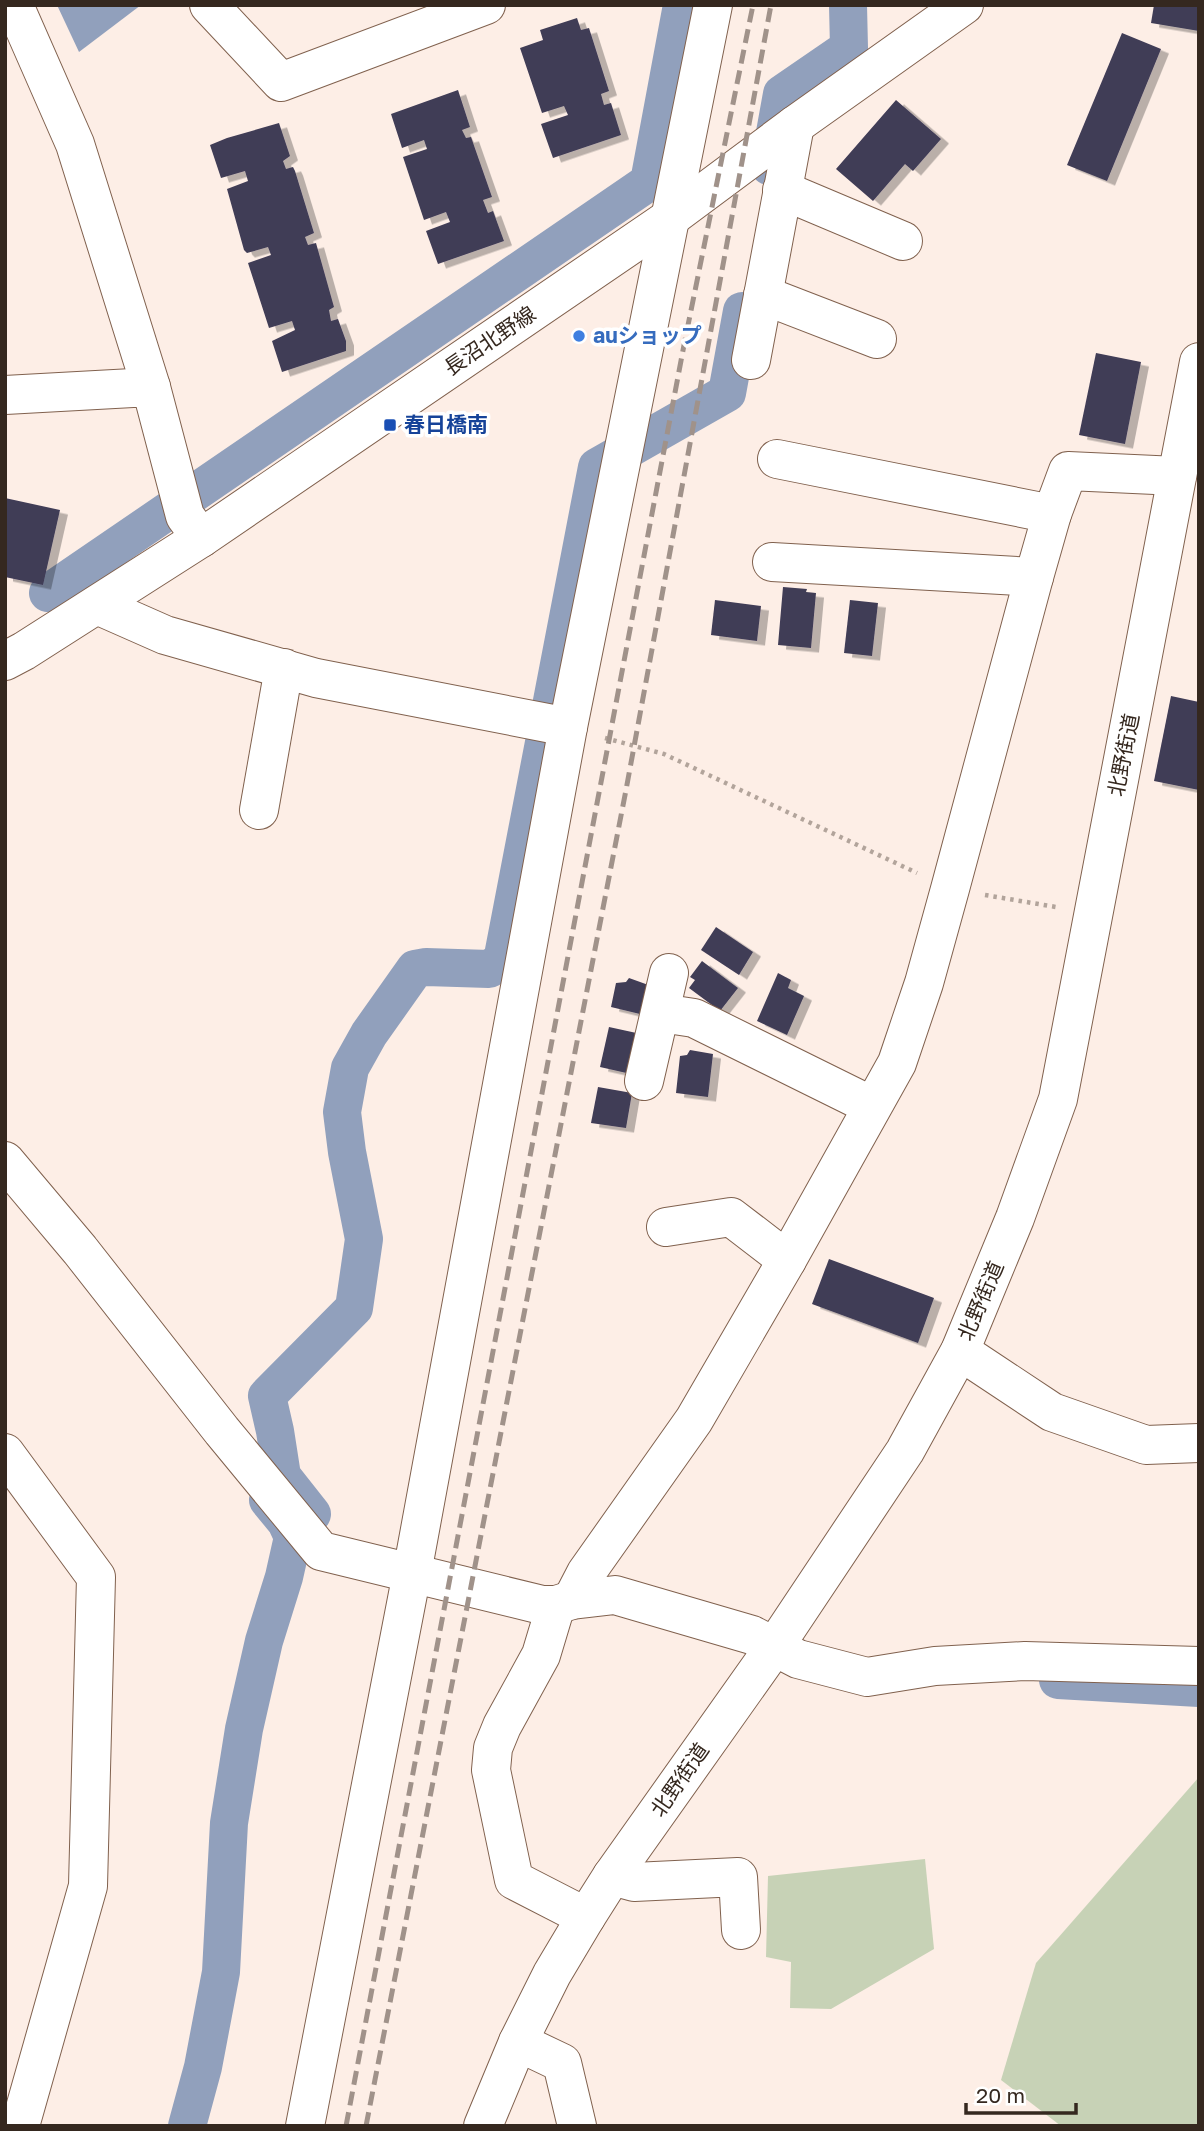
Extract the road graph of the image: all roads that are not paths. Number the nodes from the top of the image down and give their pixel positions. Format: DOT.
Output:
graph roads {
  1 [pos="14,5"];
  2 [pos="209,5"];
  3 [pos="486,5"];
  4 [pos="713,5"];
  5 [pos="964,5"];
  6 [pos="795,125"];
  7 [pos="782,190"];
  8 [pos="670,218"];
  9 [pos="903,241"];
  10 [pos="763,295"];
  11 [pos="877,339"];
  12 [pos="751,360"];
  13 [pos="1199,362"];
  14 [pos="152,387"];
  15 [pos="5,395"];
  16 [pos="777,459"];
  17 [pos="1177,476"];
  18 [pos="1052,514"];
  19 [pos="201,538"];
  20 [pos="772,562"];
  21 [pos="1034,577"];
  22 [pos="97,605"];
  23 [pos="5,661"];
  24 [pos="284,668"];
  25 [pos="568,727"];
  26 [pos="260,810"];
  27 [pos="669,973"];
  28 [pos="661,1013"];
  29 [pos="644,1081"];
  30 [pos="872,1106"];
  31 [pos="5,1161"];
  32 [pos="666,1227"];
  33 [pos="787,1260"];
  34 [pos="960,1351"];
  35 [pos="1199,1443"];
  36 [pos="5,1453"];
  37 [pos="412,1573"];
  38 [pos="564,1602"];
  39 [pos="775,1646"];
  40 [pos="1199,1666"];
  41 [pos="612,1876"];
  42 [pos="586,1917"];
  43 [pos="741,1930"];
  44 [pos="518,2042"];
  45 [pos="20,2126"];
  46 [pos="305,2126"];
  47 [pos="483,2126"];
  48 [pos="577,2126"];
  1 -- 14 [label="street"];
  2 -- 3 [label="street"];
  4 -- 8 [label="street"];
  5 -- 6 [label="street, 長沼北野線"];
  6 -- 7 [label="street"];
  6 -- 8 [label="street, 長沼北野線"];
  7 -- 9 [label="street"];
  7 -- 10 [label="street"];
  8 -- 19 [label="street, 長沼北野線"];
  8 -- 25 [label="street"];
  10 -- 11 [label="street"];
  10 -- 12 [label="street"];
  13 -- 17 [label="street, 北野街道"];
  14 -- 15 [label="street"];
  14 -- 19 [label="street"];
  16 -- 18 [label="street"];
  17 -- 18 [label="street"];
  17 -- 34 [label="street, 北野街道"];
  18 -- 21 [label="street"];
  19 -- 22 [label="street, 長沼北野線"];
  20 -- 21 [label="street"];
  21 -- 30 [label="street"];
  22 -- 23 [label="street, 長沼北野線"];
  22 -- 24 [label="street"];
  24 -- 25 [label="street"];
  24 -- 26 [label="street"];
  25 -- 37 [label="street"];
  27 -- 28 [label="street"];
  28 -- 29 [label="street"];
  28 -- 30 [label="street"];
  30 -- 33 [label="street"];
  31 -- 37 [label="street"];
  32 -- 33 [label="street"];
  33 -- 38 [label="street"];
  34 -- 35 [label="street"];
  34 -- 39 [label="street, 北野街道"];
  36 -- 45 [label="street"];
  37 -- 38 [label="street"];
  37 -- 46 [label="street"];
  38 -- 39 [label="street"];
  38 -- 42 [label="street"];
  39 -- 40 [label="street"];
  39 -- 41 [label="street, 北野街道"];
  41 -- 42 [label="street, 北野街道"];
  41 -- 43 [label="street"];
  42 -- 44 [label="street, 北野街道"];
  44 -- 47 [label="street, 北野街道"];
  44 -- 48 [label="street"];
}
